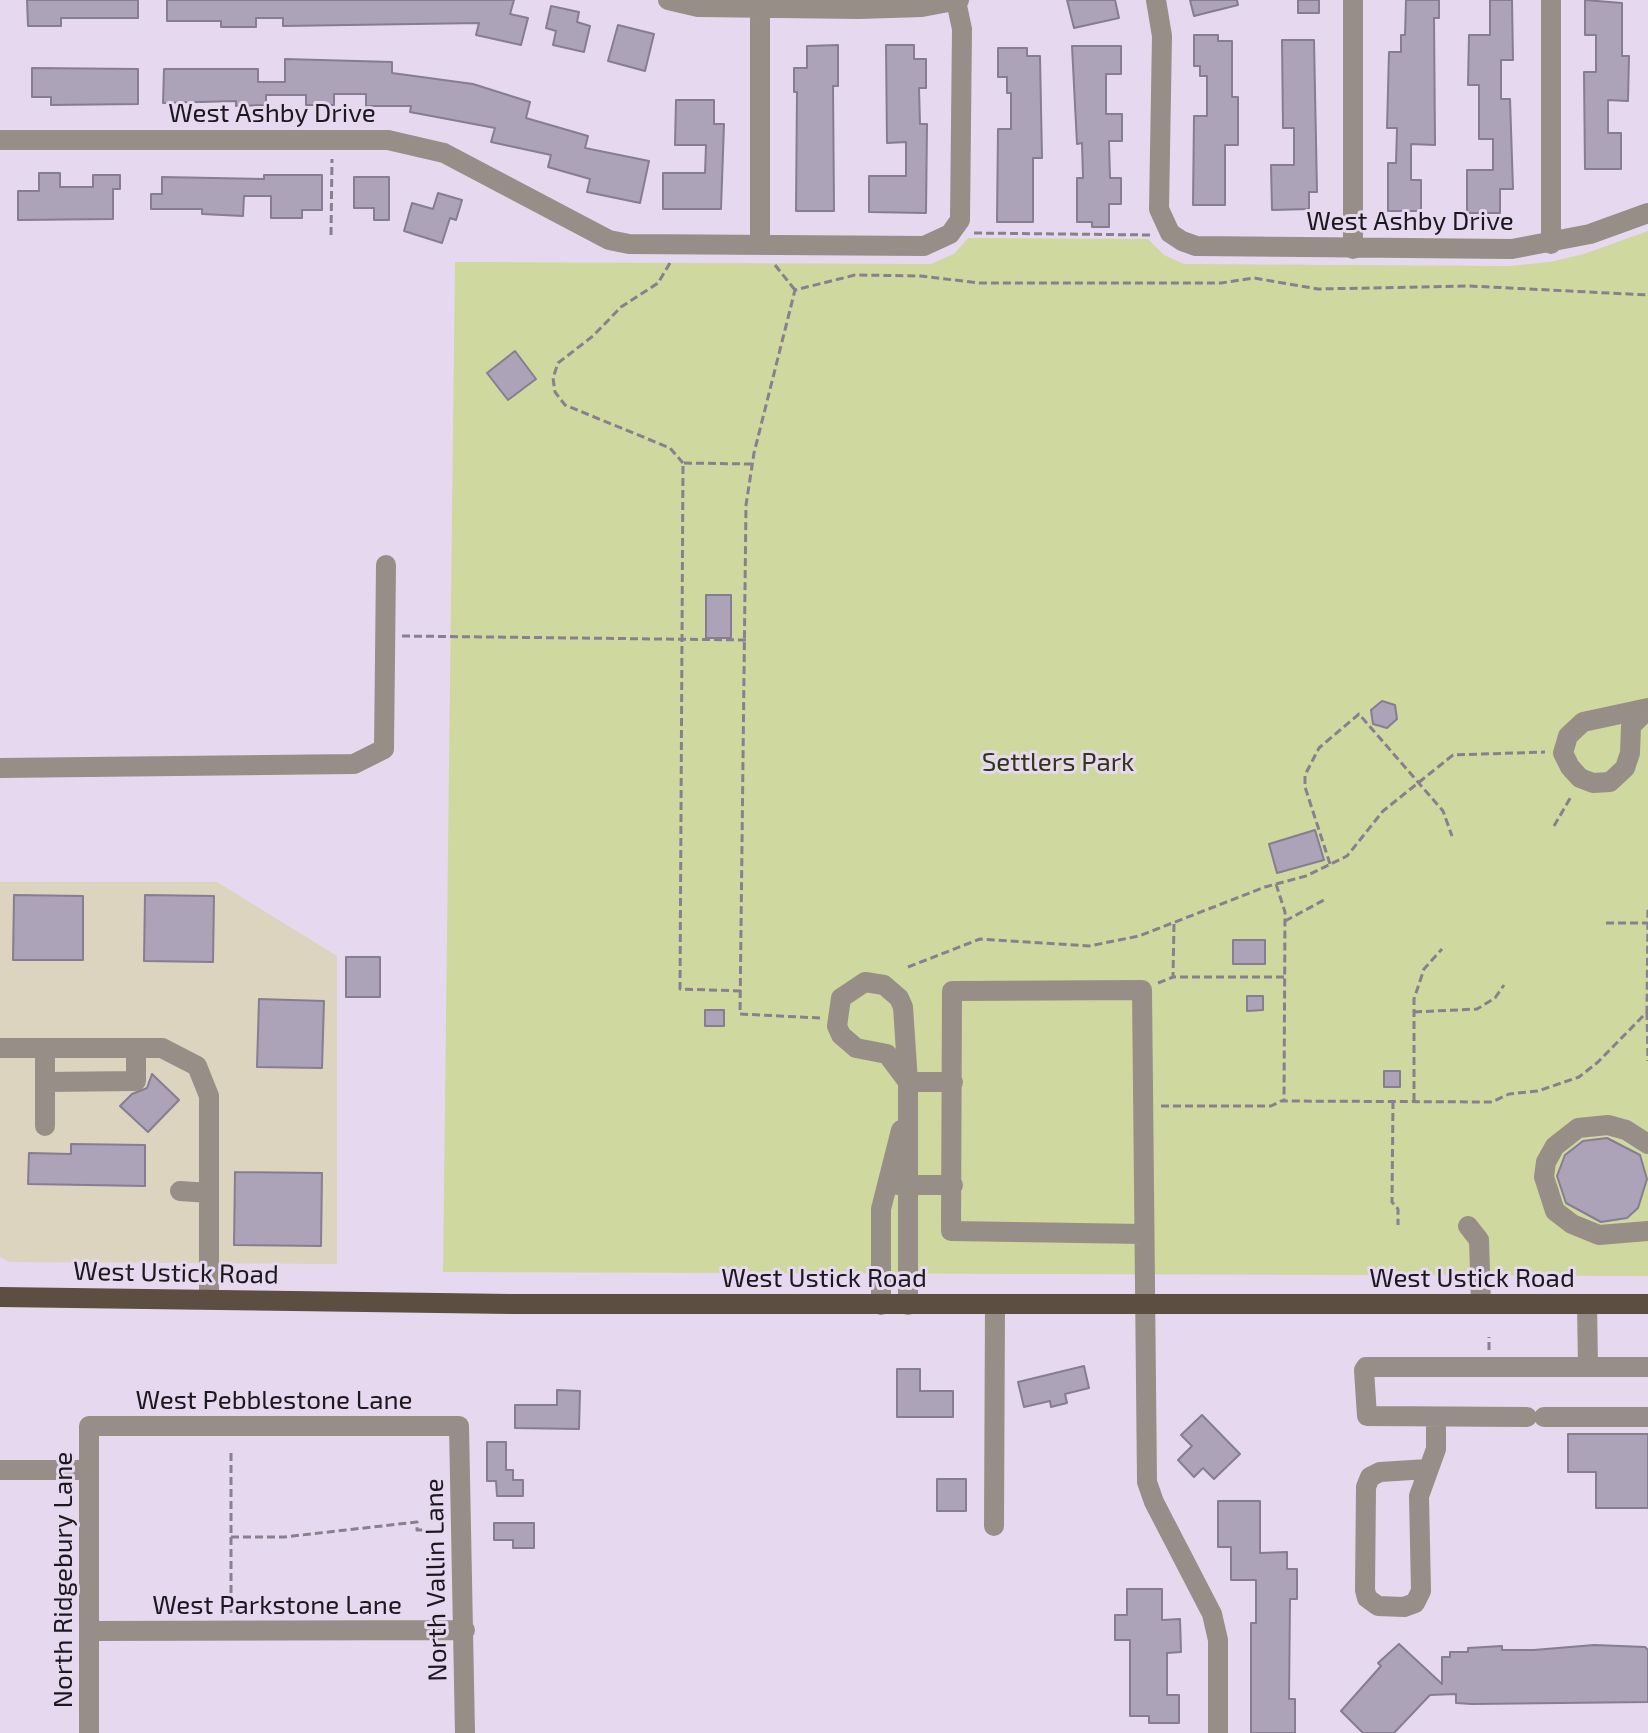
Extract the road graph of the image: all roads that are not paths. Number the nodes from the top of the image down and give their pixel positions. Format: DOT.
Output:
graph roads {
  1 [pos="668,0"];
  2 [pos="957,0"];
  3 [pos="1156,0"];
  4 [pos="1353,0"];
  5 [pos="1551,0"];
  6 [pos="859,5"];
  7 [pos="760,8"];
  8 [pos="0,140"];
  9 [pos="1648,213"];
  10 [pos="1551,244"];
  11 [pos="1353,249"];
  12 [pos="767,251"];
  13 [pos="386,565"];
  14 [pos="1648,708"];
  15 [pos="0,768"];
  16 [pos="0,1048"];
  17 [pos="45,1048"];
  18 [pos="136,1048"];
  19 [pos="45,1082"];
  20 [pos="908,1082"];
  21 [pos="953,1082"];
  22 [pos="908,1107"];
  23 [pos="45,1126"];
  24 [pos="1648,1144"];
  25 [pos="886,1185"];
  26 [pos="908,1185"];
  27 [pos="953,1185"];
  28 [pos="180,1191"];
  29 [pos="209,1193"];
  30 [pos="1468,1226"];
  31 [pos="1648,1231"];
  32 [pos="1143,1234"];
  33 [pos="0,1297"];
  34 [pos="209,1299"];
  35 [pos="1143,1302"];
  36 [pos="995,1304"];
  37 [pos="1481,1304"];
  38 [pos="1587,1304"];
  39 [pos="1648,1304"];
  40 [pos="881,1305"];
  41 [pos="908,1305"];
  42 [pos="1588,1367"];
  43 [pos="1648,1367"];
  44 [pos="1436,1417"];
  45 [pos="1648,1417"];
  46 [pos="89,1426"];
  47 [pos="459,1426"];
  48 [pos="1428,1469"];
  49 [pos="0,1470"];
  50 [pos="89,1470"];
  51 [pos="994,1526"];
  52 [pos="465,1630"];
  53 [pos="89,1631"];
  54 [pos="89,1733"];
  55 [pos="465,1733"];
  56 [pos="1218,1733"];
  1 -- 7 [label="street"];
  2 -- 6 [label="street"];
  2 -- 12 [label="street, West Ashby Drive"];
  3 -- 11 [label="street, West Ashby Drive"];
  4 -- 11 [label="street"];
  5 -- 10 [label="street"];
  6 -- 7 [label="street"];
  7 -- 12 [label="street"];
  8 -- 12 [label="street, West Ashby Drive"];
  9 -- 10 [label="street, West Ashby Drive"];
  10 -- 11 [label="street, West Ashby Drive"];
  13 -- 15 [label="street"];
  14 -- 14 [label="street"];
  16 -- 17 [label="street"];
  17 -- 18 [label="street"];
  17 -- 19 [label="street"];
  18 -- 19 [label="street"];
  18 -- 29 [label="street"];
  19 -- 23 [label="street"];
  20 -- 20 [label="street"];
  20 -- 21 [label="street"];
  20 -- 22 [label="street"];
  21 -- 27 [label="street"];
  21 -- 32 [label="street"];
  22 -- 25 [label="street"];
  22 -- 26 [label="street"];
  24 -- 31 [label="street"];
  25 -- 26 [label="street"];
  25 -- 40 [label="street"];
  26 -- 27 [label="street"];
  26 -- 41 [label="street"];
  27 -- 32 [label="street"];
  28 -- 29 [label="street"];
  29 -- 34 [label="street"];
  30 -- 37 [label="street"];
  32 -- 35 [label="street"];
  33 -- 34 [label="main road, West Ustick Road"];
  34 -- 40 [label="main road, West Ustick Road"];
  35 -- 36 [label="main road, West Ustick Road"];
  35 -- 37 [label="main road, West Ustick Road"];
  35 -- 56 [label="street"];
  36 -- 41 [label="main road, West Ustick Road"];
  36 -- 51 [label="street"];
  37 -- 38 [label="main road, West Ustick Road"];
  38 -- 39 [label="main road, West Ustick Road"];
  38 -- 42 [label="street"];
  40 -- 41 [label="main road, West Ustick Road"];
  42 -- 43 [label="street"];
  42 -- 44 [label="street"];
  44 -- 45 [label="street"];
  44 -- 48 [label="street"];
  46 -- 47 [label="street, West Pebblestone Lane"];
  46 -- 50 [label="street, North Ridgebury Lane"];
  47 -- 52 [label="street, North Vallin Lane"];
  48 -- 48 [label="street"];
  49 -- 50 [label="street"];
  50 -- 53 [label="street, North Ridgebury Lane"];
  52 -- 53 [label="street, West Parkstone Lane"];
  52 -- 55 [label="street, North Vallin Lane"];
  53 -- 54 [label="street, North Ridgebury Lane"];
}
